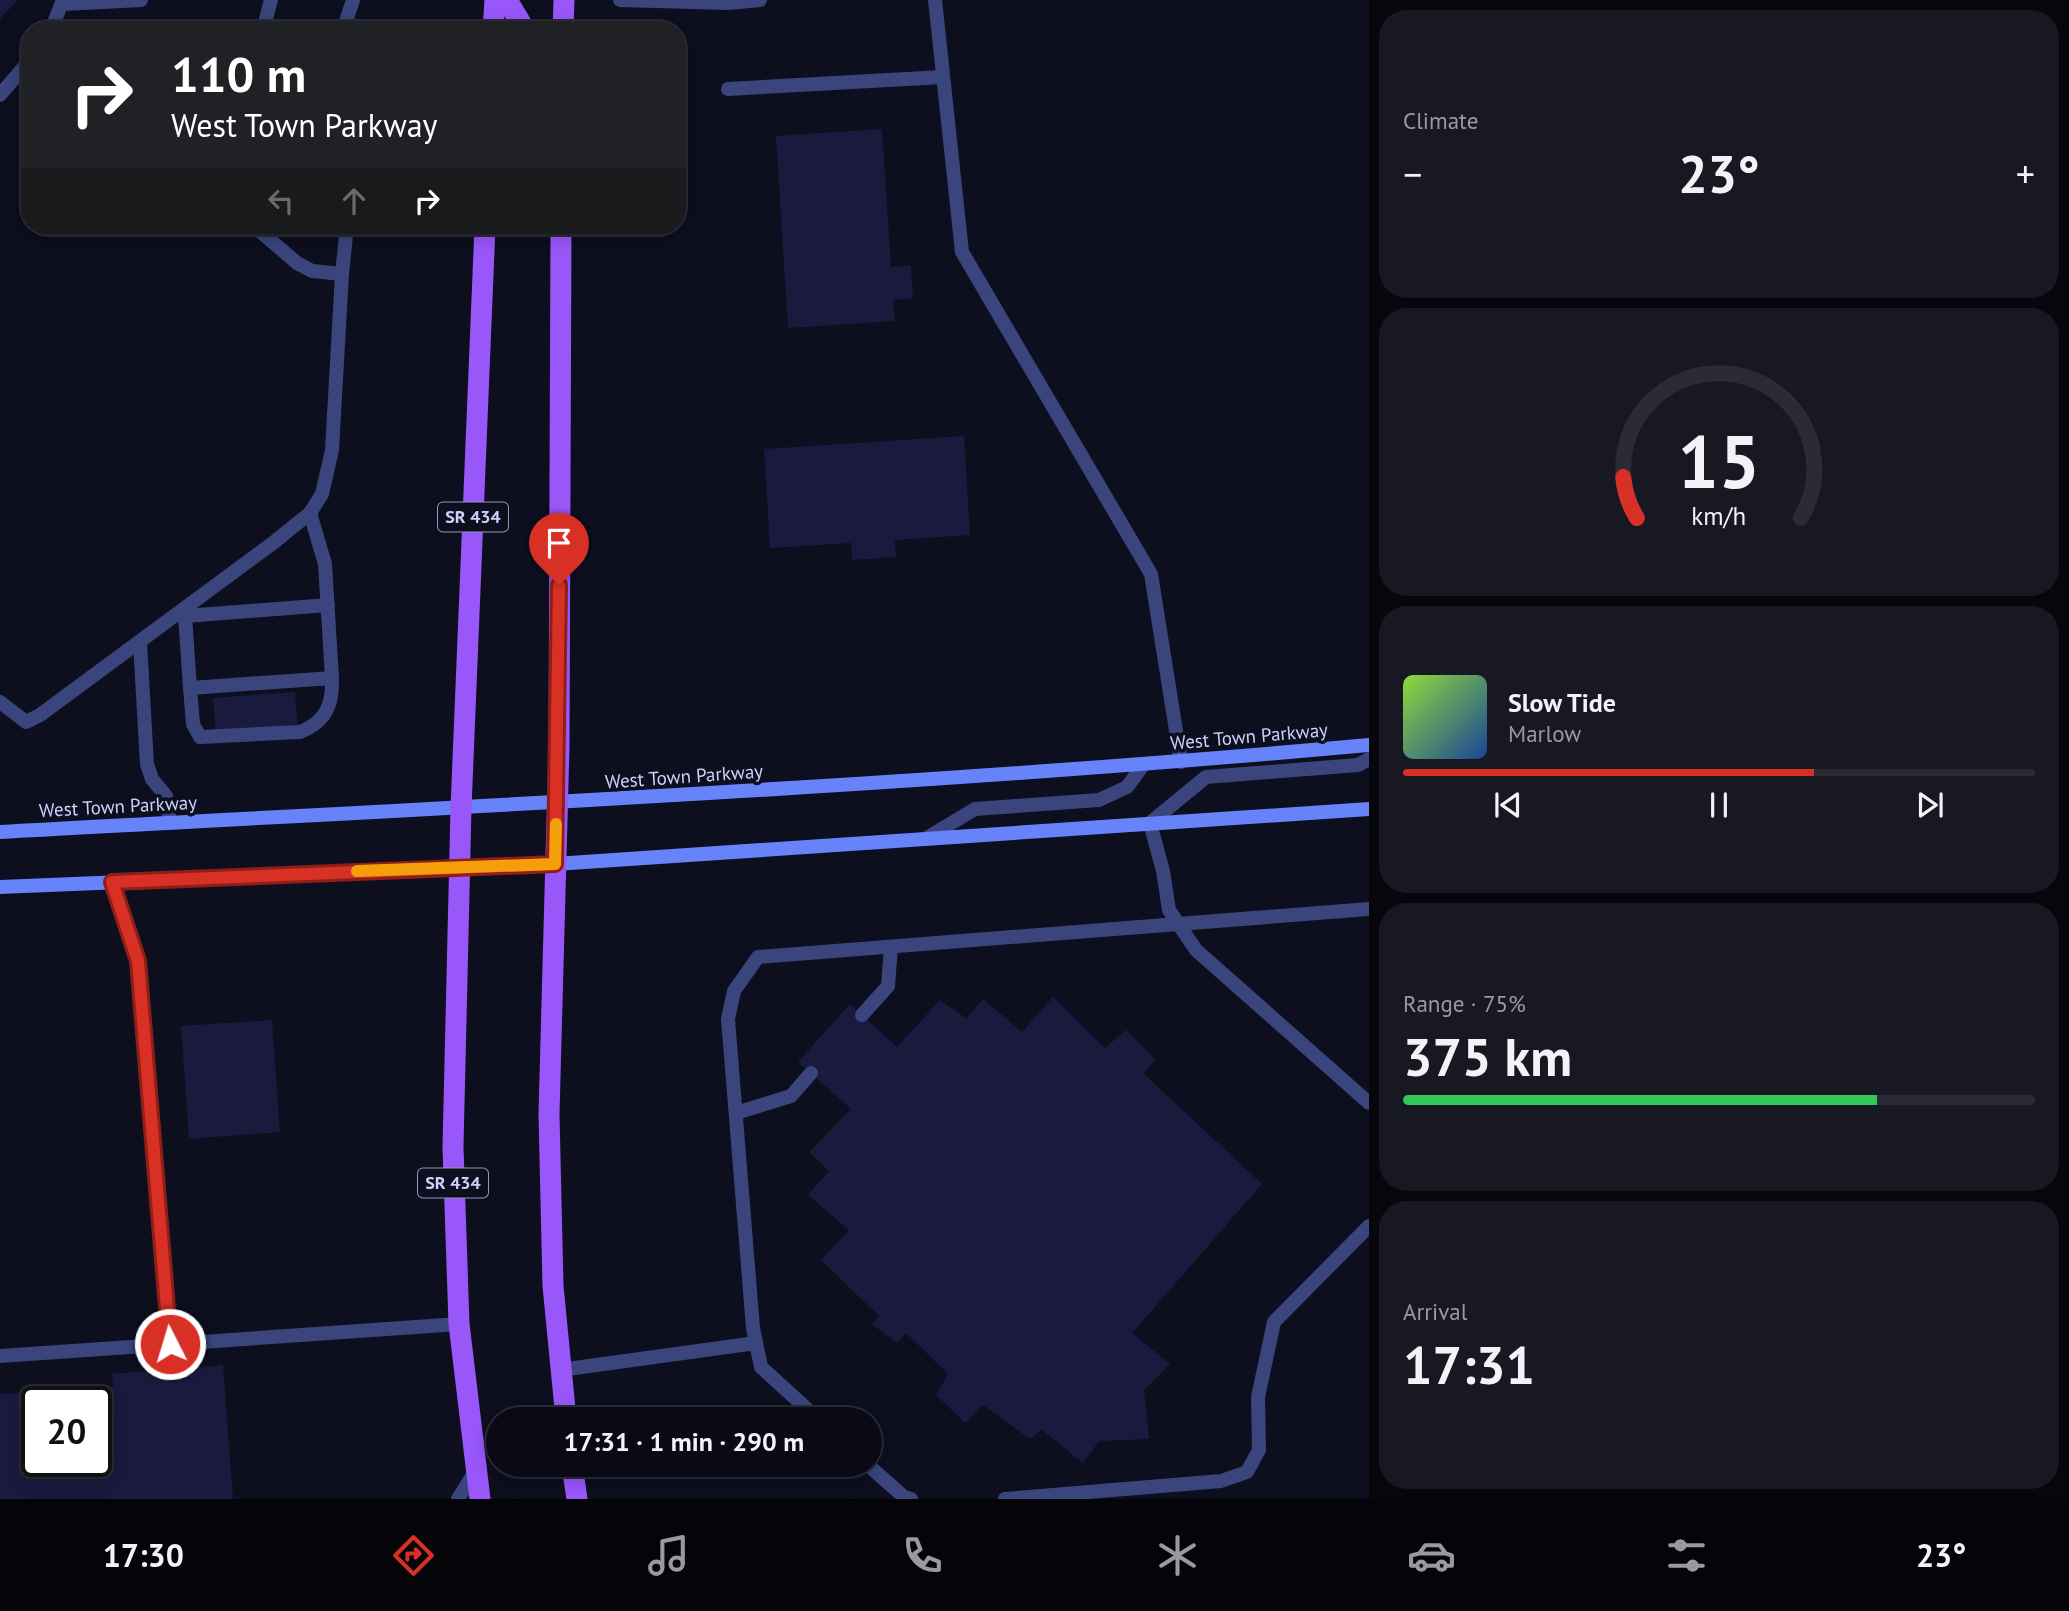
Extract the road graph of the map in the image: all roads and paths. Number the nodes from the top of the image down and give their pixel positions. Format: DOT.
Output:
graph roads {
  1 [pos="141,0"];
  2 [pos="271,0"];
  3 [pos="353,0"];
  4 [pos="495,0"];
  5 [pos="507,0"];
  6 [pos="564,0"];
  7 [pos="620,0"];
  8 [pos="760,0"];
  9 [pos="935,0"];
  10 [pos="63,2"];
  11 [pos="55,21"];
  12 [pos="265,21"];
  13 [pos="346,21"];
  14 [pos="494,21"];
  15 [pos="520,21"];
  16 [pos="563,21"];
  17 [pos="21,70"];
  18 [pos="943,78"];
  19 [pos="728,89"];
  20 [pos="0,95"];
  21 [pos="264,235"];
  22 [pos="346,235"];
  23 [pos="485,235"];
  24 [pos="561,235"];
  25 [pos="342,274"];
  26 [pos="310,513"];
  27 [pos="328,605"];
  28 [pos="140,643"];
  29 [pos="332,678"];
  30 [pos="190,688"];
  31 [pos="0,702"];
  32 [pos="1369,745"];
  33 [pos="1369,758"];
  34 [pos="1181,762"];
  35 [pos="1144,764"];
  36 [pos="556,803"];
  37 [pos="461,808"];
  38 [pos="1369,809"];
  39 [pos="170,822"];
  40 [pos="1150,823"];
  41 [pos="0,832"];
  42 [pos="925,839"];
  43 [pos="555,864"];
  44 [pos="461,866"];
  45 [pos="112,882"];
  46 [pos="0,887"];
  47 [pos="1369,909"];
  48 [pos="1179,925"];
  49 [pos="891,947"];
  50 [pos="862,1015"];
  51 [pos="811,1073"];
  52 [pos="1369,1103"];
  53 [pos="736,1113"];
  54 [pos="1369,1226"];
  55 [pos="459,1324"];
  56 [pos="756,1343"];
  57 [pos="170,1344"];
  58 [pos="0,1356"];
  59 [pos="560,1370"];
  60 [pos="565,1407"];
  61 [pos="805,1407"];
  62 [pos="476,1470"];
  63 [pos="574,1477"];
  64 [pos="882,1477"];
  65 [pos="458,1499"];
  66 [pos="480,1499"];
  67 [pos="577,1499"];
  68 [pos="911,1499"];
  69 [pos="1005,1499"];
  1 -- 10 [label="lane"];
  2 -- 12 [label="lane"];
  3 -- 13 [label="lane"];
  4 -- 14 [label="main road"];
  5 -- 15 [label="main road"];
  6 -- 16 [label="main road"];
  7 -- 8 [label="lane"];
  9 -- 18 [label="lane"];
  10 -- 11 [label="lane"];
  17 -- 20 [label="lane"];
  18 -- 19 [label="lane"];
  18 -- 34 [label="lane"];
  21 -- 25 [label="lane"];
  22 -- 25 [label="lane"];
  23 -- 37 [label="main road, SR 434"];
  24 -- 36 [label="main road"];
  25 -- 26 [label="lane"];
  26 -- 27 [label="lane"];
  26 -- 28 [label="lane"];
  27 -- 29 [label="lane"];
  27 -- 30 [label="lane"];
  28 -- 31 [label="lane"];
  28 -- 39 [label="lane"];
  29 -- 30 [label="lane"];
  29 -- 30 [label="lane"];
  32 -- 34 [label="main road, West Town Parkway"];
  33 -- 40 [label="lane"];
  34 -- 35 [label="main road, West Town Parkway"];
  35 -- 36 [label="main road, West Town Parkway"];
  35 -- 42 [label="lane"];
  36 -- 37 [label="main road, West Town Parkway"];
  36 -- 43 [label="main road"];
  37 -- 39 [label="main road, West Town Parkway"];
  37 -- 44 [label="main road, SR 434"];
  38 -- 40 [label="main road"];
  39 -- 41 [label="main road, West Town Parkway"];
  40 -- 42 [label="main road"];
  40 -- 48 [label="lane"];
  42 -- 43 [label="main road"];
  43 -- 44 [label="main road"];
  43 -- 59 [label="main road"];
  44 -- 45 [label="main road"];
  44 -- 55 [label="main road, SR 434"];
  45 -- 46 [label="main road"];
  45 -- 57 [label="lane"];
  47 -- 48 [label="lane"];
  48 -- 49 [label="lane"];
  48 -- 52 [label="lane"];
  49 -- 50 [label="lane"];
  49 -- 53 [label="lane"];
  51 -- 53 [label="lane"];
  53 -- 56 [label="lane"];
  54 -- 69 [label="lane"];
  55 -- 57 [label="lane"];
  55 -- 62 [label="main road, SR 434"];
  56 -- 59 [label="lane"];
  56 -- 61 [label="lane"];
  57 -- 58 [label="lane"];
  59 -- 60 [label="main road"];
  62 -- 65 [label="lane"];
  62 -- 66 [label="main road, SR 434"];
  63 -- 67 [label="main road"];
  64 -- 68 [label="lane"];
}
